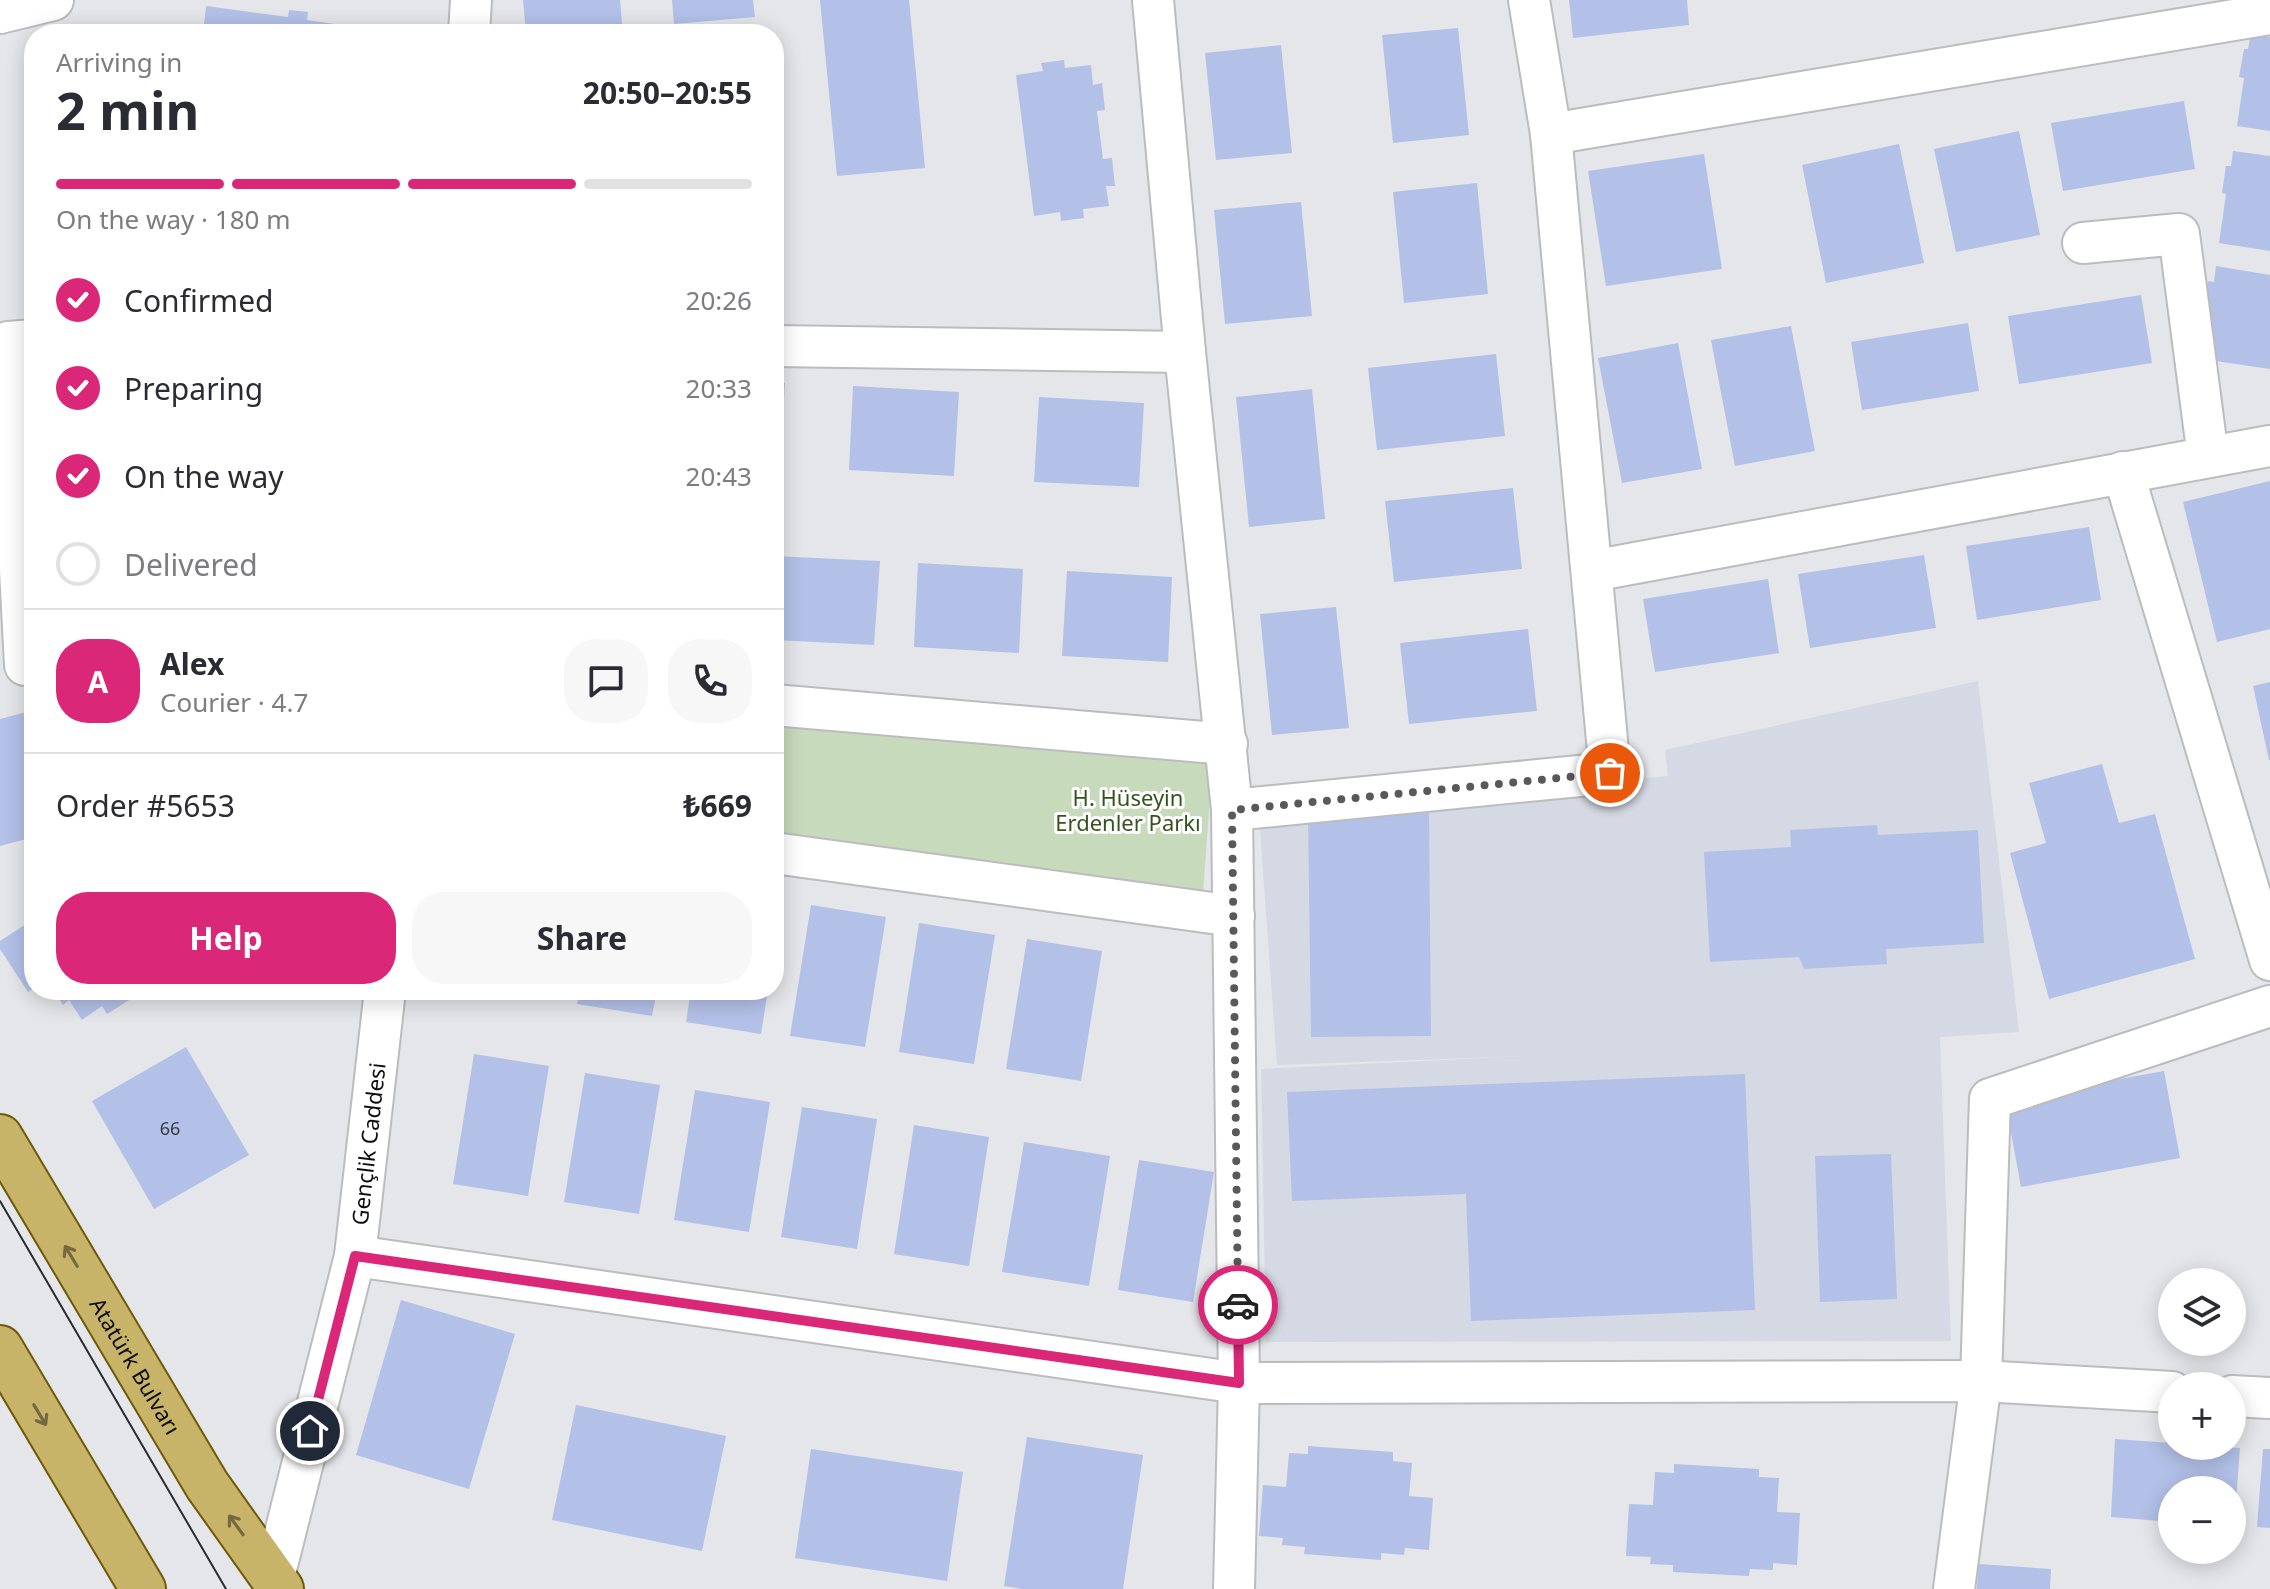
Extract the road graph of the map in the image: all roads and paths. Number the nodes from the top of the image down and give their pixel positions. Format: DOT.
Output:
graph roads {
  1 [pos="53,0"];
  2 [pos="471,0"];
  3 [pos="1153,0"];
  4 [pos="1529,0"];
  5 [pos="0,13"];
  6 [pos="2270,14"];
  7 [pos="470,24"];
  8 [pos="1551,134"];
  9 [pos="2083,243"];
  10 [pos="24,341"];
  11 [pos="784,346"];
  12 [pos="1185,352"];
  13 [pos="2270,446"];
  14 [pos="2208,457"];
  15 [pos="2123,472"];
  16 [pos="1592,571"];
  17 [pos="24,646"];
  18 [pos="784,706"];
  19 [pos="1227,744"];
  20 [pos="1232,810"];
  21 [pos="784,854"];
  22 [pos="1234,916"];
  23 [pos="2270,960"];
  24 [pos="384,1000"];
  25 [pos="2270,1006"];
  26 [pos="0,1137"];
  27 [pos="355,1256"];
  28 [pos="0,1348"];
  29 [pos="1981,1381"];
  30 [pos="1239,1383"];
  31 [pos="2158,1391"];
  32 [pos="2246,1397"];
  33 [pos="2270,1398"];
  34 [pos="277,1583"];
  35 [pos="143,1589"];
  36 [pos="1234,1589"];
  37 [pos="1954,1589"];
  1 -- 5 [label="street"];
  2 -- 7 [label="street"];
  3 -- 12 [label="street"];
  4 -- 8 [label="street"];
  6 -- 8 [label="street"];
  8 -- 16 [label="street"];
  9 -- 14 [label="street"];
  10 -- 17 [label="street"];
  11 -- 12 [label="street"];
  12 -- 19 [label="street"];
  13 -- 14 [label="street"];
  14 -- 15 [label="street"];
  15 -- 16 [label="street"];
  15 -- 23 [label="street"];
  16 -- 20 [label="street"];
  18 -- 19 [label="street"];
  19 -- 20 [label="street"];
  20 -- 22 [label="street"];
  21 -- 22 [label="street"];
  22 -- 30 [label="street"];
  24 -- 27 [label="street, Gençlik Caddesi"];
  25 -- 29 [label="street"];
  34 -- 26 [label="main road, Atatürk Bulvarı, one-way"];
  27 -- 30 [label="street"];
  27 -- 34 [label="street, Gençlik Caddesi"];
  28 -- 35 [label="main road, one-way"];
  29 -- 30 [label="street"];
  29 -- 31 [label="street"];
  29 -- 37 [label="street"];
  30 -- 36 [label="street"];
  32 -- 33 [label="street"];
}
